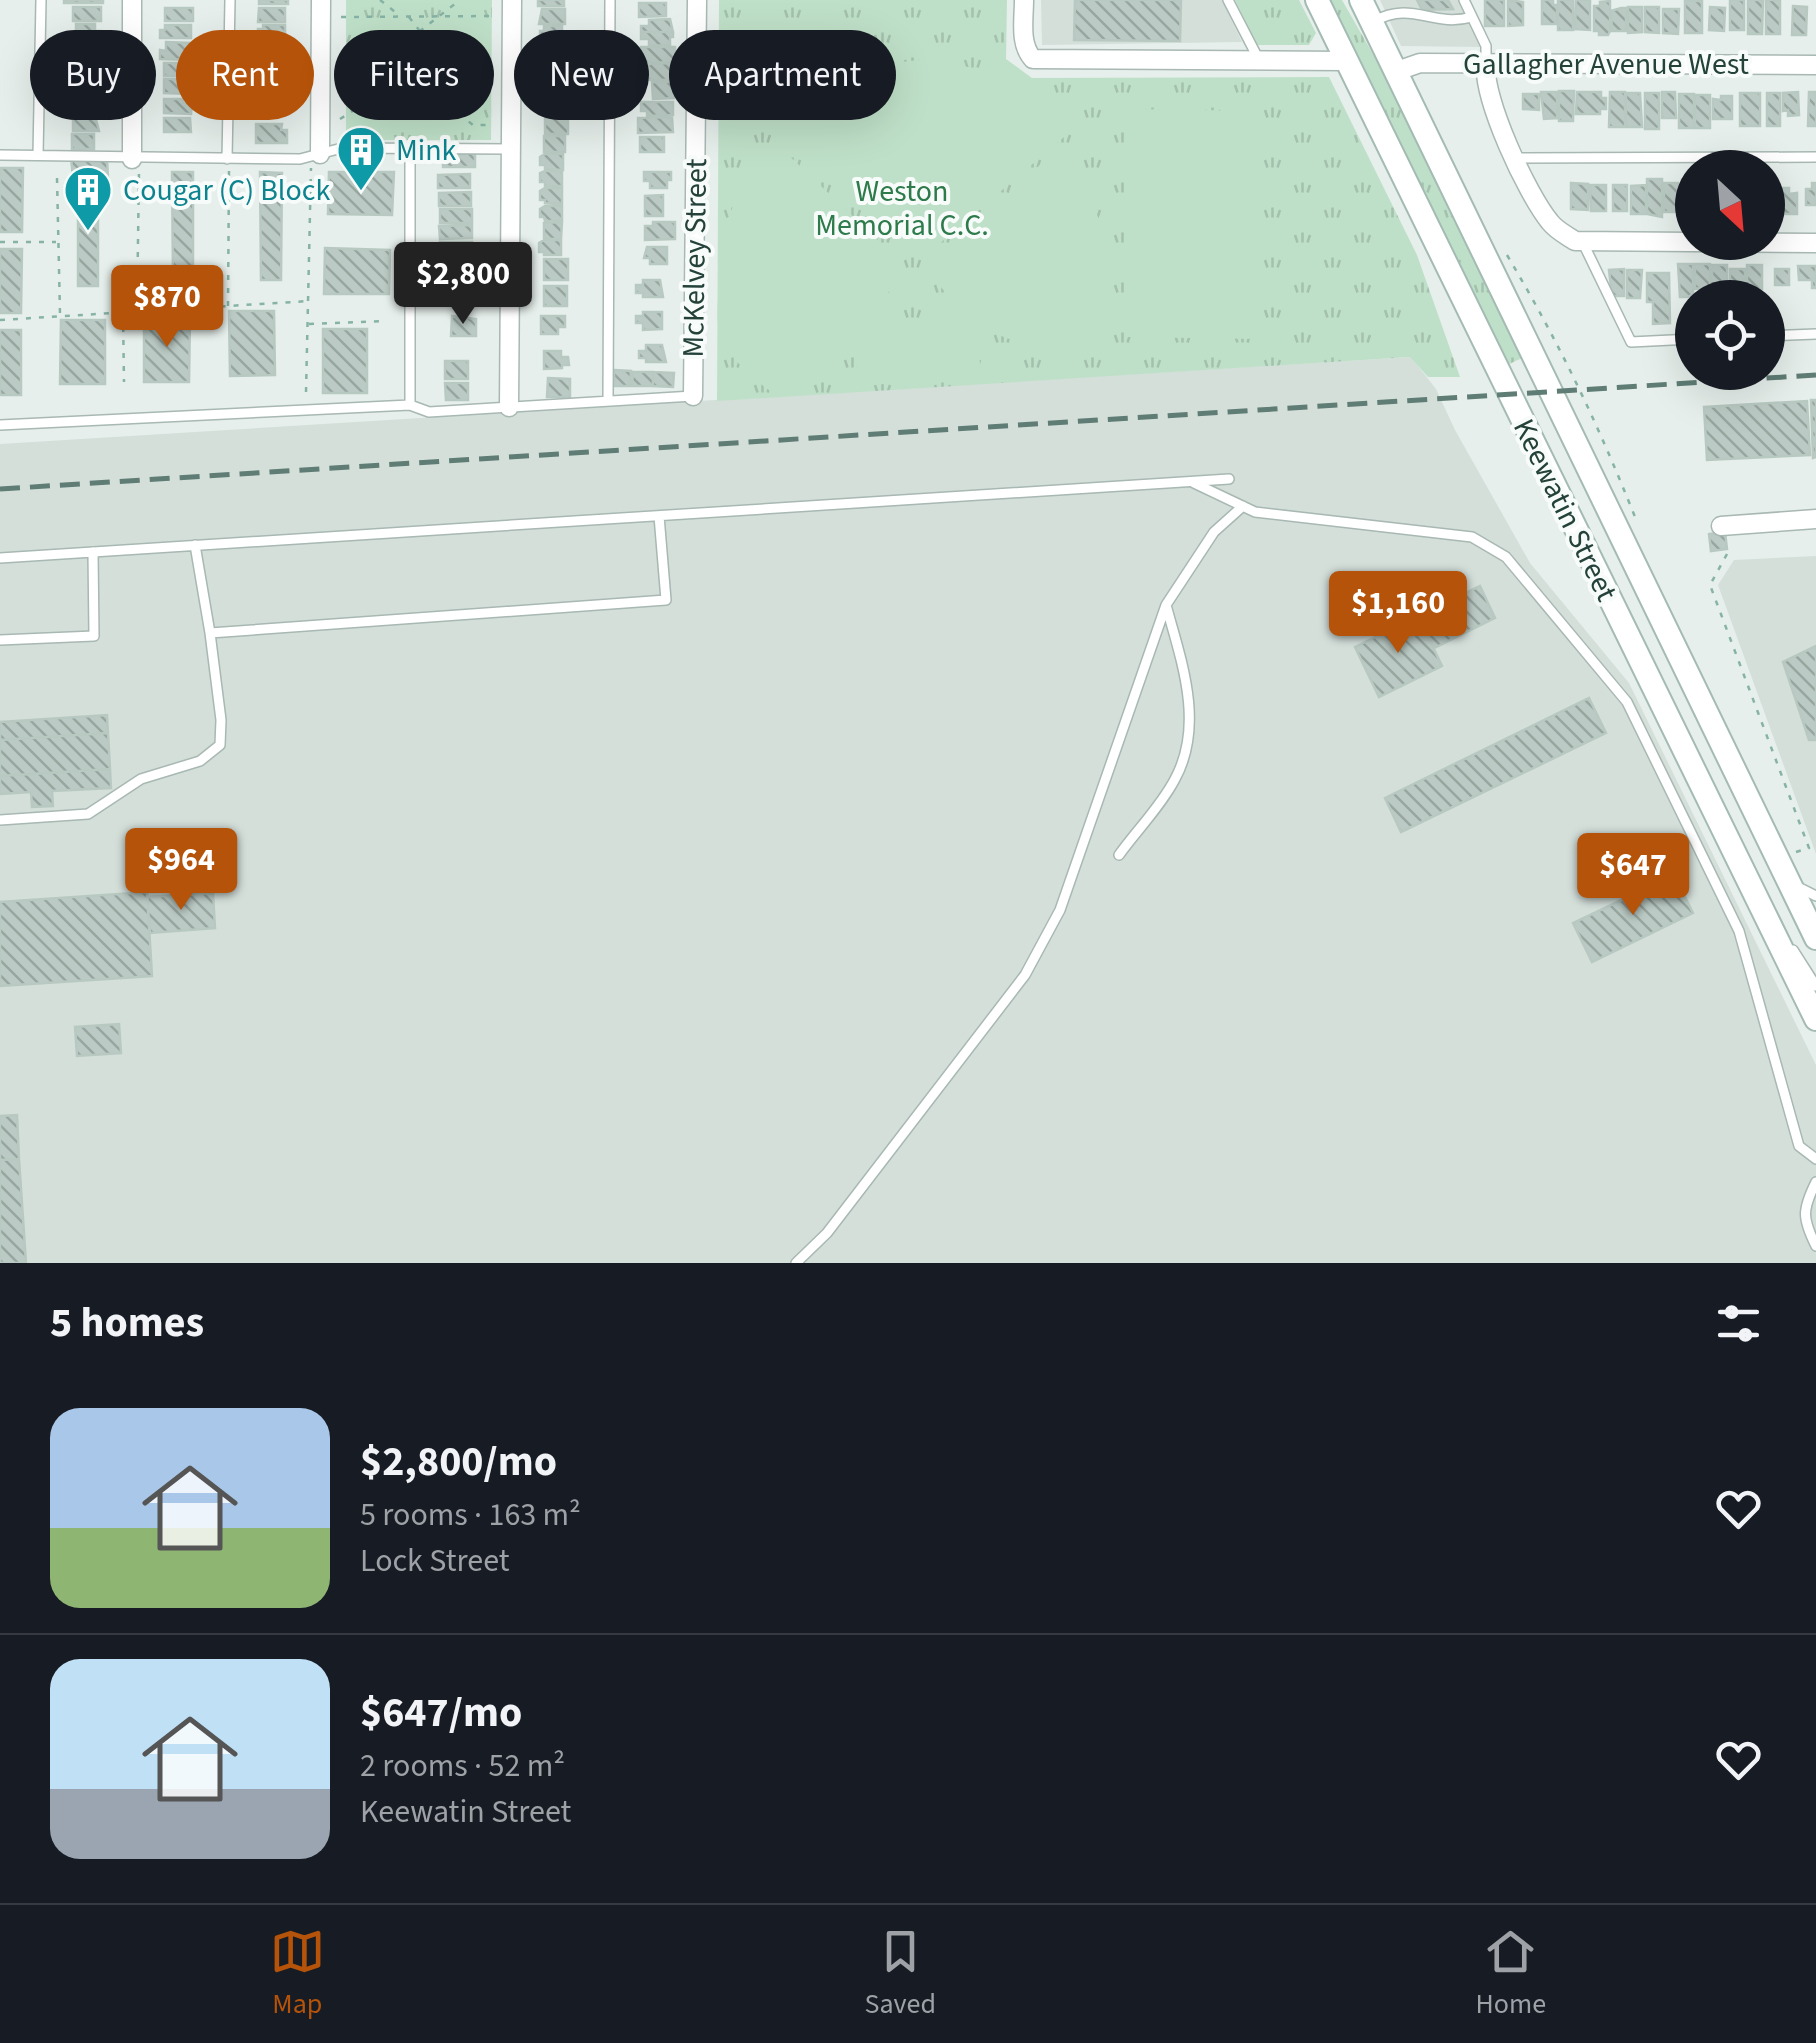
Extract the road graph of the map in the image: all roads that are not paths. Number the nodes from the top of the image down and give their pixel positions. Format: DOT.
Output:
graph roads {
  1 [pos="41,0"];
  2 [pos="132,0"];
  3 [pos="230,0"];
  4 [pos="321,0"];
  5 [pos="512,0"];
  6 [pos="610,0"];
  7 [pos="697,0"];
  8 [pos="1024,0"];
  9 [pos="1228,0"];
  10 [pos="1317,0"];
  11 [pos="1361,0"];
  12 [pos="1464,0"];
  13 [pos="1398,5"];
  14 [pos="1472,17"];
  15 [pos="1372,22"];
  16 [pos="1258,60"];
  17 [pos="1344,61"];
  18 [pos="1486,64"];
  19 [pos="1816,65"];
  20 [pos="1396,71"];
  21 [pos="410,148"];
  22 [pos="511,149"];
  23 [pos="38,155"];
  24 [pos="316,155"];
  25 [pos="0,156"];
  26 [pos="1816,157"];
  27 [pos="136,158"];
  28 [pos="1516,158"];
  29 [pos="228,159"];
  30 [pos="1583,243"];
  31 [pos="1816,243"];
  32 [pos="1816,334"];
  33 [pos="1785,335"];
  34 [pos="1675,341"];
  35 [pos="694,396"];
  36 [pos="608,399"];
  37 [pos="410,405"];
  38 [pos="510,407"];
  39 [pos="0,425"];
  40 [pos="1229,479"];
  41 [pos="1192,482"];
  42 [pos="1243,506"];
  43 [pos="659,516"];
  44 [pos="1816,520"];
  45 [pos="1721,526"];
  46 [pos="195,545"];
  47 [pos="93,552"];
  48 [pos="0,558"];
  49 [pos="1166,605"];
  50 [pos="210,632"];
  51 [pos="0,640"];
  52 [pos="0,820"];
  53 [pos="1119,854"];
  54 [pos="1787,878"];
  55 [pos="1816,896"];
  56 [pos="1770,926"];
  57 [pos="1816,938"];
  58 [pos="1816,986"];
  59 [pos="1816,1020"];
  60 [pos="1816,1159"];
  61 [pos="1816,1182"];
  62 [pos="1816,1246"];
  63 [pos="796,1263"];
  1 -- 23 [label="lane"];
  2 -- 27 [label="street"];
  3 -- 29 [label="lane"];
  4 -- 24 [label="street"];
  5 -- 22 [label="street"];
  6 -- 36 [label="lane"];
  7 -- 35 [label="street, McKelvey Street"];
  8 -- 16 [label="street"];
  9 -- 16 [label="lane"];
  10 -- 17 [label="main road, Keewatin Street"];
  11 -- 15 [label="main road, Keewatin Street"];
  12 -- 14 [label="lane"];
  13 -- 14 [label="lane"];
  13 -- 15 [label="lane"];
  14 -- 18 [label="lane"];
  15 -- 20 [label="main road, Keewatin Street"];
  16 -- 17 [label="street"];
  17 -- 56 [label="main road, Keewatin Street"];
  18 -- 19 [label="street, Gallagher Avenue West"];
  18 -- 20 [label="street, Gallagher Avenue West"];
  18 -- 28 [label="street"];
  20 -- 54 [label="main road, Keewatin Street"];
  21 -- 22 [label="lane"];
  21 -- 24 [label="lane"];
  21 -- 37 [label="lane"];
  22 -- 38 [label="street"];
  23 -- 25 [label="lane"];
  23 -- 27 [label="lane"];
  24 -- 29 [label="lane"];
  26 -- 28 [label="lane"];
  27 -- 29 [label="lane"];
  28 -- 30 [label="street"];
  30 -- 31 [label="street"];
  30 -- 34 [label="lane"];
  32 -- 33 [label="lane"];
  35 -- 36 [label="lane"];
  36 -- 38 [label="lane"];
  37 -- 38 [label="lane"];
  37 -- 39 [label="lane"];
  40 -- 41 [label="lane"];
  41 -- 42 [label="lane"];
  41 -- 43 [label="lane"];
  42 -- 49 [label="lane"];
  42 -- 60 [label="lane"];
  43 -- 46 [label="lane"];
  43 -- 50 [label="lane"];
  44 -- 45 [label="street"];
  46 -- 47 [label="lane"];
  46 -- 50 [label="lane"];
  47 -- 48 [label="lane"];
  47 -- 51 [label="lane"];
  49 -- 53 [label="lane"];
  49 -- 63 [label="lane"];
  50 -- 52 [label="lane"];
  54 -- 55 [label="lane"];
  54 -- 57 [label="main road, Keewatin Street"];
  56 -- 58 [label="lane"];
  56 -- 59 [label="main road, Keewatin Street"];
  61 -- 62 [label="lane"];
}
